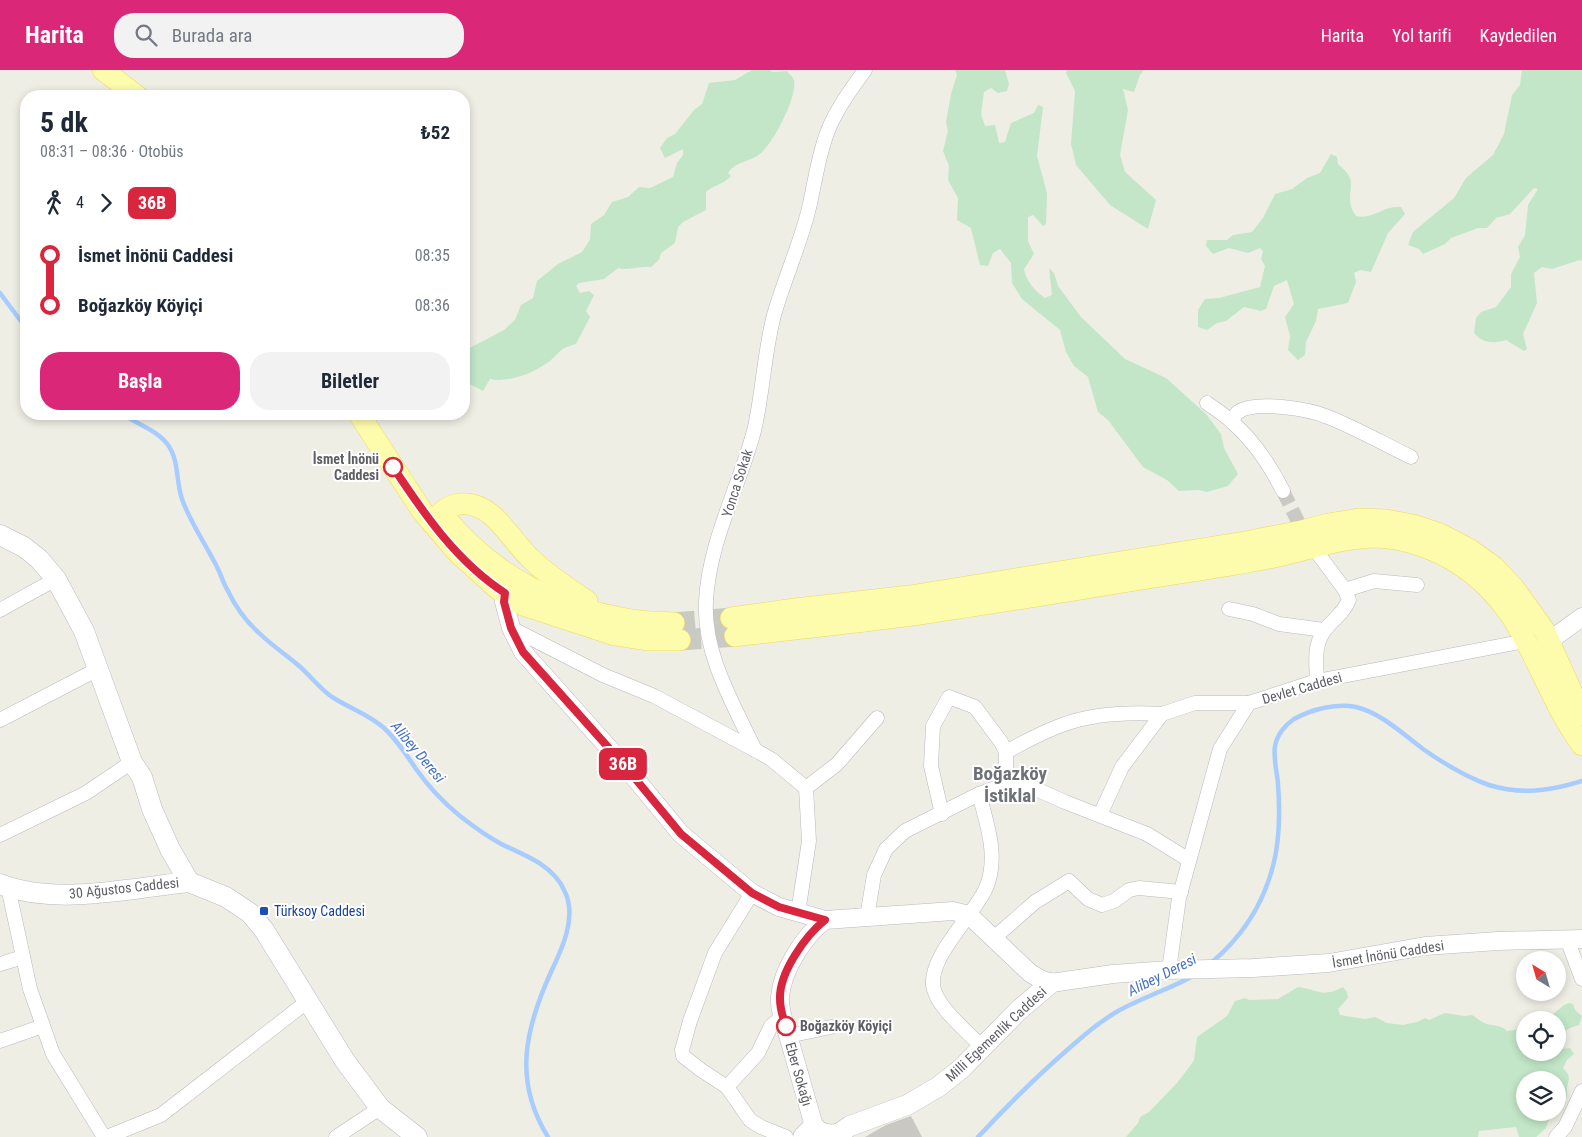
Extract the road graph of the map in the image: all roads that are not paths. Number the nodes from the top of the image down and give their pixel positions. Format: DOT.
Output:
graph roads {
  1 [pos="103,70"];
  2 [pos="865,70"];
  3 [pos="129,90"];
  4 [pos="1207,403"];
  5 [pos="363,420"];
  6 [pos="377,420"];
  7 [pos="1232,422"];
  8 [pos="1411,457"];
  9 [pos="1283,491"];
  10 [pos="437,518"];
  11 [pos="0,534"];
  12 [pos="1319,555"];
  13 [pos="56,579"];
  14 [pos="506,584"];
  15 [pos="1417,585"];
  16 [pos="1345,590"];
  17 [pos="1229,609"];
  18 [pos="0,610"];
  19 [pos="610,614"];
  20 [pos="1582,617"];
  21 [pos="511,628"];
  22 [pos="1324,630"];
  23 [pos="1549,641"];
  24 [pos="1515,643"];
  25 [pos="98,669"];
  26 [pos="1317,681"];
  27 [pos="1249,703"];
  28 [pos="1162,714"];
  29 [pos="1582,715"];
  30 [pos="877,718"];
  31 [pos="0,720"];
  32 [pos="1582,745"];
  33 [pos="755,750"];
  34 [pos="1006,752"];
  35 [pos="132,762"];
  36 [pos="1006,784"];
  37 [pos="806,788"];
  38 [pos="979,794"];
  39 [pos="942,814"];
  40 [pos="1100,815"];
  41 [pos="0,835"];
  42 [pos="1189,860"];
  43 [pos="189,882"];
  44 [pos="4,886"];
  45 [pos="1181,892"];
  46 [pos="752,893"];
  47 [pos="798,913"];
  48 [pos="969,915"];
  49 [pos="867,916"];
  50 [pos="825,920"];
  51 [pos="994,938"];
  52 [pos="1574,939"];
  53 [pos="804,941"];
  54 [pos="23,956"];
  55 [pos="0,964"];
  56 [pos="1175,970"];
  57 [pos="1030,973"];
  58 [pos="1582,979"];
  59 [pos="1051,983"];
  60 [pos="1033,997"];
  61 [pos="308,1001"];
  62 [pos="783,1016"];
  63 [pos="43,1026"];
  64 [pos="831,1026"];
  65 [pos="788,1036"];
  66 [pos="0,1042"];
  67 [pos="982,1047"];
  68 [pos="727,1087"];
  69 [pos="1582,1091"];
  70 [pos="380,1108"];
  71 [pos="809,1131"];
  72 [pos="837,1135"];
  73 [pos="106,1137"];
  74 [pos="336,1137"];
  75 [pos="417,1137"];
  76 [pos="786,1137"];
  77 [pos="1556,1137"];
  1 -- 3 [label="main road"];
  2 -- 33 [label="street, Yonca Sokak"];
  4 -- 7 [label="street"];
  5 -- 10 [label="main road"];
  6 -- 10 [label="main road"];
  7 -- 8 [label="street"];
  7 -- 9 [label="street"];
  10 -- 14 [label="main road"];
  10 -- 19 [label="main road"];
  11 -- 13 [label="main road"];
  12 -- 16 [label="street"];
  13 -- 18 [label="street"];
  13 -- 25 [label="main road"];
  14 -- 19 [label="main road"];
  14 -- 19 [label="main road"];
  14 -- 21 [label="street"];
  15 -- 16 [label="street"];
  16 -- 22 [label="street"];
  17 -- 22 [label="street"];
  20 -- 23 [label="street"];
  21 -- 33 [label="street"];
  21 -- 46 [label="street"];
  22 -- 26 [label="street"];
  23 -- 29 [label="main road"];
  23 -- 32 [label="main road"];
  24 -- 26 [label="street, Devlet Caddesi"];
  25 -- 31 [label="street"];
  25 -- 35 [label="main road"];
  26 -- 27 [label="street, Devlet Caddesi"];
  27 -- 28 [label="street"];
  27 -- 42 [label="street, Devlet Caddesi"];
  28 -- 34 [label="street"];
  28 -- 40 [label="street"];
  30 -- 37 [label="street"];
  33 -- 37 [label="street"];
  34 -- 36 [label="street"];
  34 -- 39 [label="street"];
  35 -- 41 [label="street"];
  35 -- 43 [label="main road"];
  36 -- 38 [label="street"];
  36 -- 40 [label="street"];
  37 -- 47 [label="street"];
  38 -- 39 [label="street"];
  38 -- 48 [label="street"];
  39 -- 49 [label="street"];
  40 -- 42 [label="street"];
  42 -- 45 [label="street, Devlet Caddesi"];
  43 -- 44 [label="main road, 30 Ağustos Caddesi"];
  43 -- 61 [label="main road"];
  44 -- 54 [label="street"];
  45 -- 51 [label="street"];
  45 -- 56 [label="street, Devlet Caddesi"];
  46 -- 47 [label="street"];
  46 -- 68 [label="street"];
  47 -- 50 [label="street"];
  47 -- 53 [label="street"];
  48 -- 49 [label="street"];
  48 -- 51 [label="street"];
  48 -- 67 [label="street"];
  49 -- 50 [label="street"];
  50 -- 53 [label="street, Eber Sokağı"];
  51 -- 57 [label="street"];
  52 -- 56 [label="street, İsmet İnönü Caddesi"];
  52 -- 58 [label="street"];
  53 -- 62 [label="street, Eber Sokağı"];
  54 -- 55 [label="street"];
  54 -- 63 [label="street"];
  56 -- 59 [label="street"];
  57 -- 59 [label="street"];
  57 -- 60 [label="street"];
  59 -- 60 [label="main road, Milli Egemenlik Caddesi"];
  60 -- 67 [label="main road, Milli Egemenlik Caddesi"];
  61 -- 70 [label="main road"];
  61 -- 73 [label="street"];
  62 -- 65 [label="street, Eber Sokağı"];
  62 -- 68 [label="street"];
  63 -- 66 [label="street"];
  63 -- 73 [label="street"];
  64 -- 65 [label="street"];
  65 -- 71 [label="street, Eber Sokağı"];
  67 -- 72 [label="main road, Milli Egemenlik Caddesi"];
  68 -- 76 [label="street"];
  69 -- 77 [label="street"];
  70 -- 74 [label="street"];
  70 -- 75 [label="main road"];
  71 -- 72 [label="street, Eber Sokağı"];
}
